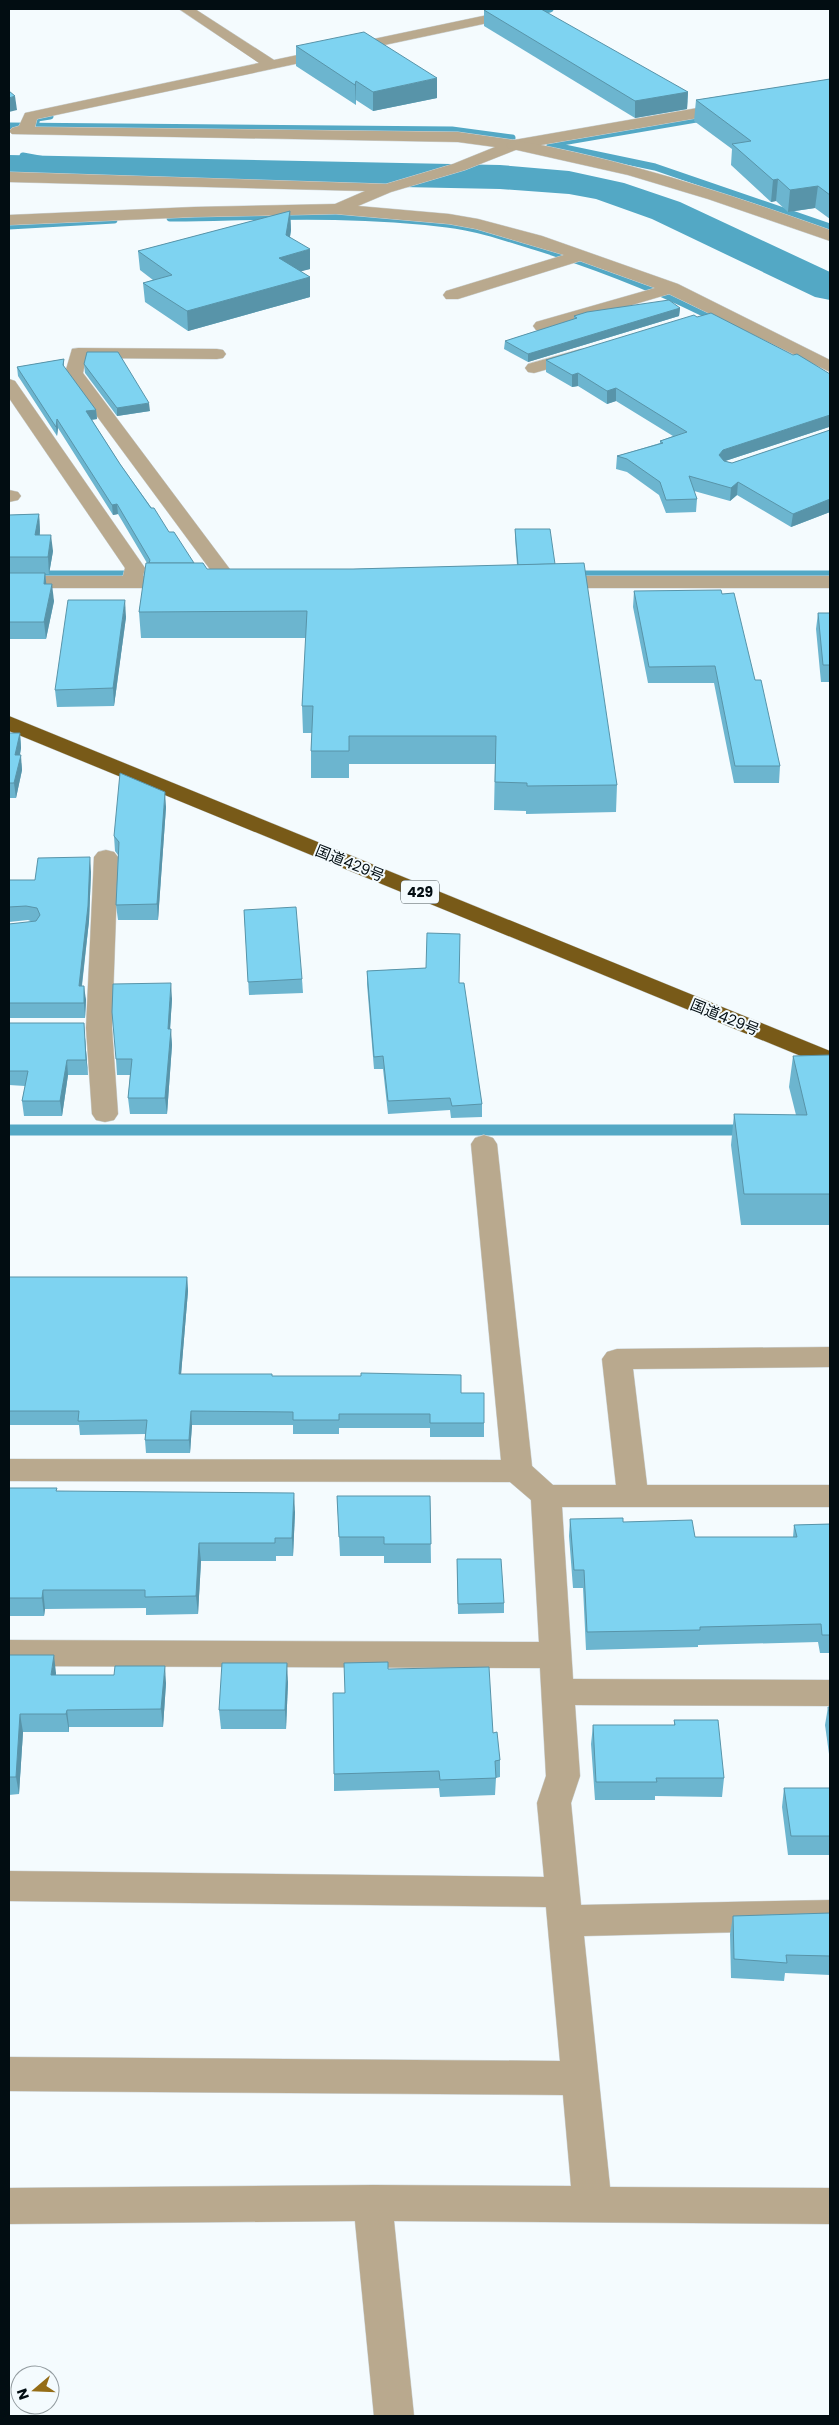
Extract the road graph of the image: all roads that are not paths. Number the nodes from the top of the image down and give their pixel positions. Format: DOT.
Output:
graph roads {
  1 [pos="186,9"];
  2 [pos="535,9"];
  3 [pos="270,64"];
  4 [pos="742,105"];
  5 [pos="27,128"];
  6 [pos="9,131"];
  7 [pos="514,145"];
  8 [pos="9,177"];
  9 [pos="393,187"];
  10 [pos="336,209"];
  11 [pos="9,220"];
  12 [pos="830,236"];
  13 [pos="573,258"];
  14 [pos="663,291"];
  15 [pos="452,296"];
  16 [pos="542,326"];
  17 [pos="599,348"];
  18 [pos="217,354"];
  19 [pos="830,367"];
  20 [pos="534,368"];
  21 [pos="9,385"];
  22 [pos="133,578"];
  23 [pos="9,582"];
  24 [pos="529,582"];
  25 [pos="830,582"];
  26 [pos="9,723"];
  27 [pos="106,858"];
  28 [pos="72,1028"];
  29 [pos="99,1028"];
  30 [pos="830,1060"];
  31 [pos="105,1114"];
  32 [pos="484,1144"];
  33 [pos="830,1357"];
  34 [pos="9,1470"];
  35 [pos="517,1471"];
  36 [pos="546,1496"];
  37 [pos="633,1496"];
  38 [pos="830,1496"];
  39 [pos="9,1653"];
  40 [pos="556,1655"];
  41 [pos="558,1692"];
  42 [pos="830,1693"];
  43 [pos="9,1886"];
  44 [pos="564,1906"];
  45 [pos="830,1915"];
  46 [pos="9,2074"];
  47 [pos="580,2078"];
  48 [pos="373,2203"];
  49 [pos="592,2203"];
  50 [pos="9,2206"];
  51 [pos="830,2206"];
  52 [pos="394,2416"];
  1 -- 3 [label="street"];
  2 -- 3 [label="street"];
  3 -- 5 [label="street"];
  4 -- 7 [label="street"];
  5 -- 6 [label="street"];
  5 -- 7 [label="street"];
  7 -- 9 [label="street"];
  7 -- 12 [label="street"];
  8 -- 9 [label="street"];
  9 -- 10 [label="street"];
  10 -- 11 [label="street"];
  10 -- 13 [label="street"];
  13 -- 14 [label="street"];
  13 -- 15 [label="street"];
  14 -- 16 [label="street"];
  14 -- 19 [label="street"];
  17 -- 20 [label="street"];
  18 -- 22 [label="street"];
  21 -- 22 [label="street"];
  22 -- 23 [label="street"];
  24 -- 25 [label="street"];
  26 -- 30 [label="highway, 国道429号 / 429"];
  27 -- 29 [label="street"];
  28 -- 29 [label="street"];
  29 -- 31 [label="street"];
  32 -- 35 [label="street"];
  33 -- 37 [label="street"];
  34 -- 35 [label="street"];
  35 -- 36 [label="street"];
  36 -- 37 [label="street"];
  36 -- 40 [label="street"];
  37 -- 38 [label="street"];
  39 -- 40 [label="street"];
  40 -- 41 [label="street"];
  41 -- 42 [label="street"];
  41 -- 44 [label="street"];
  43 -- 44 [label="street"];
  44 -- 45 [label="street"];
  44 -- 47 [label="street"];
  46 -- 47 [label="street"];
  47 -- 49 [label="street"];
  48 -- 49 [label="street"];
  48 -- 50 [label="street"];
  48 -- 52 [label="street"];
  49 -- 51 [label="street"];
}
